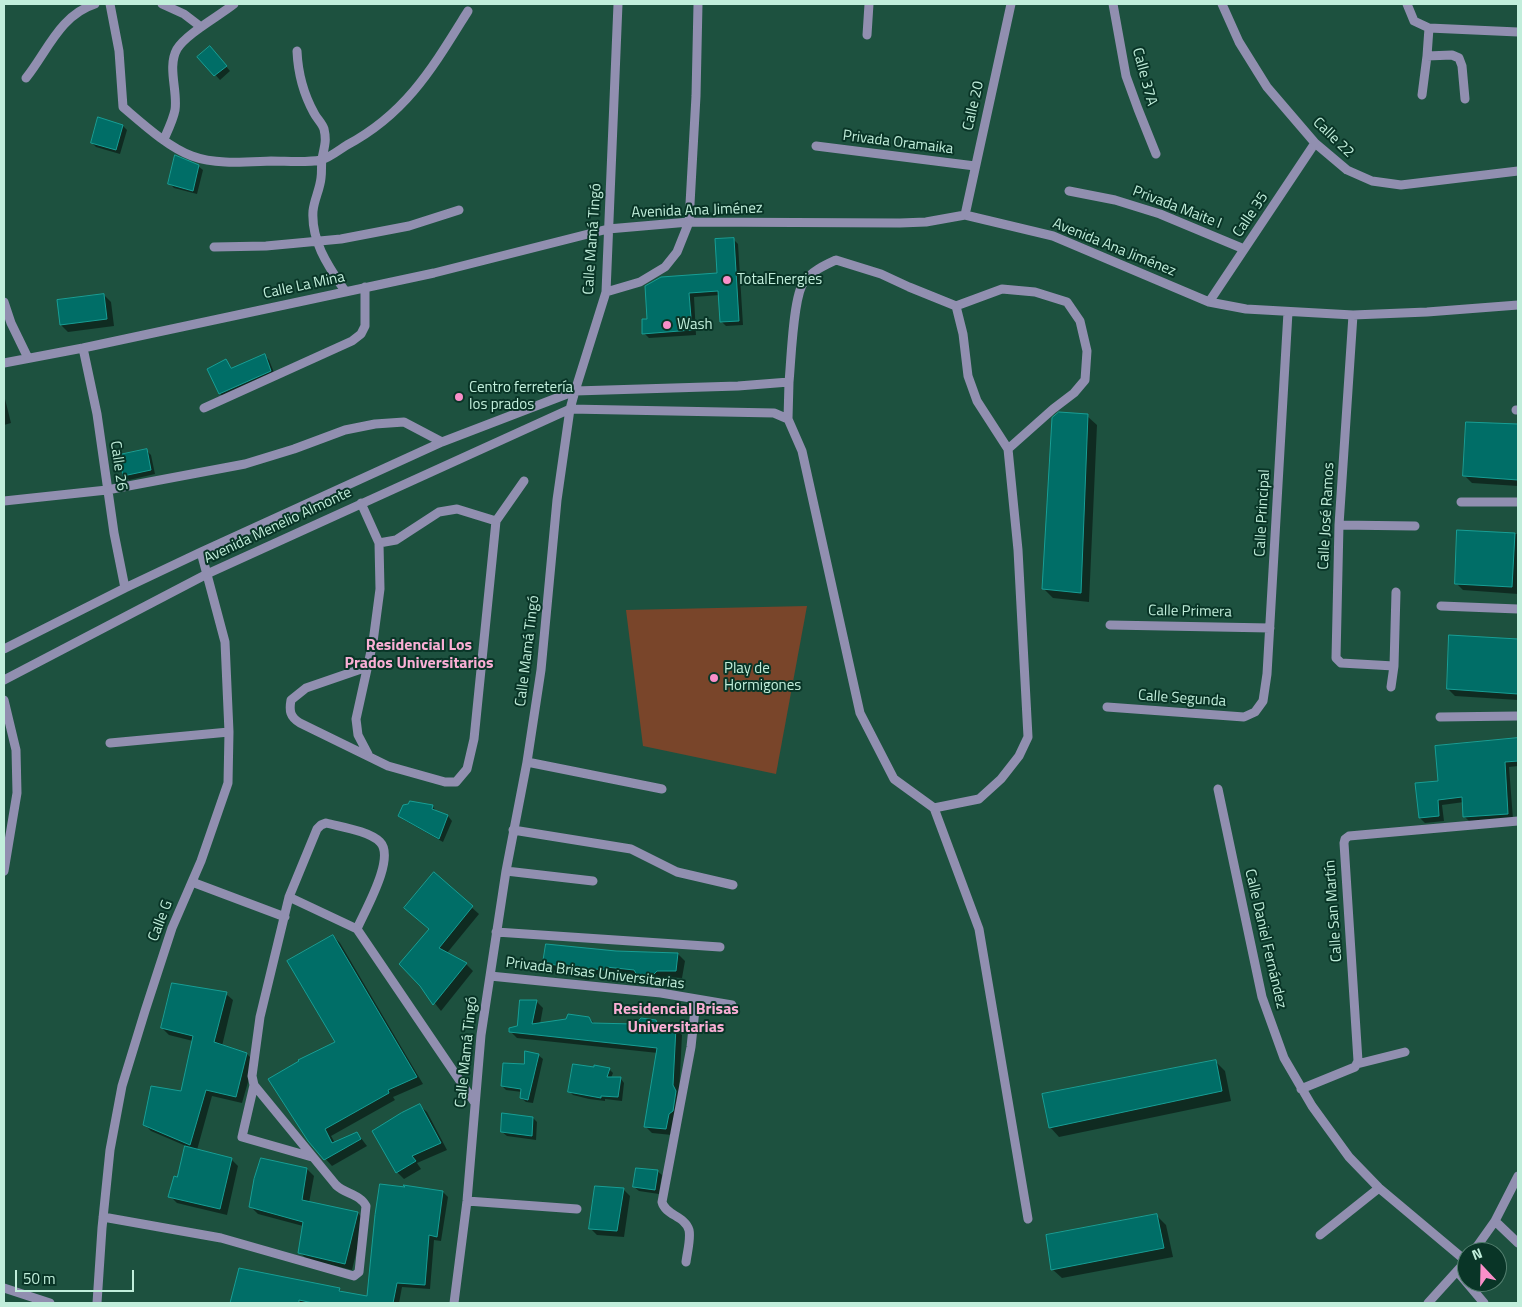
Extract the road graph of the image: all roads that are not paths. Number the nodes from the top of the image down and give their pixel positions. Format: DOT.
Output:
graph roads {
  1 [pos="95,4"];
  2 [pos="110,4"];
  3 [pos="162,4"];
  4 [pos="234,4"];
  5 [pos="618,4"];
  6 [pos="698,4"];
  7 [pos="869,4"];
  8 [pos="1011,4"];
  9 [pos="1113,4"];
  10 [pos="1222,4"];
  11 [pos="1407,4"];
  12 [pos="468,11"];
  13 [pos="201,27"];
  14 [pos="1428,28"];
  15 [pos="1518,32"];
  16 [pos="867,35"];
  17 [pos="297,51"];
  18 [pos="1427,56"];
  19 [pos="26,78"];
  20 [pos="1422,95"];
  21 [pos="1465,99"];
  22 [pos="164,140"];
  23 [pos="1315,143"];
  24 [pos="816,146"];
  25 [pos="1156,154"];
  26 [pos="322,160"];
  27 [pos="975,166"];
  28 [pos="1518,171"];
  29 [pos="1069,191"];
  30 [pos="459,210"];
  31 [pos="964,215"];
  32 [pos="689,222"];
  33 [pos="608,229"];
  34 [pos="318,242"];
  35 [pos="214,247"];
  36 [pos="1244,249"];
  37 [pos="365,287"];
  38 [pos="345,291"];
  39 [pos="606,292"];
  40 [pos="4,302"];
  41 [pos="1209,302"];
  42 [pos="1518,305"];
  43 [pos="956,306"];
  44 [pos="1288,312"];
  45 [pos="1353,315"];
  46 [pos="83,348"];
  47 [pos="28,358"];
  48 [pos="4,363"];
  49 [pos="789,382"];
  50 [pos="575,391"];
  51 [pos="204,408"];
  52 [pos="570,410"];
  53 [pos="788,419"];
  54 [pos="442,442"];
  55 [pos="1008,449"];
  56 [pos="524,481"];
  57 [pos="108,490"];
  58 [pos="4,501"];
  59 [pos="1461,502"];
  60 [pos="1518,502"];
  61 [pos="361,503"];
  62 [pos="496,521"];
  63 [pos="1339,525"];
  64 [pos="1414,526"];
  65 [pos="378,543"];
  66 [pos="202,552"];
  67 [pos="207,574"];
  68 [pos="125,588"];
  69 [pos="1396,592"];
  70 [pos="1441,606"];
  71 [pos="1518,609"];
  72 [pos="1110,624"];
  73 [pos="1270,628"];
  74 [pos="4,649"];
  75 [pos="1394,666"];
  76 [pos="367,667"];
  77 [pos="4,680"];
  78 [pos="1392,687"];
  79 [pos="4,700"];
  80 [pos="1107,707"];
  81 [pos="1255,712"];
  82 [pos="1518,716"];
  83 [pos="1440,717"];
  84 [pos="229,732"];
  85 [pos="110,743"];
  86 [pos="370,756"];
  87 [pos="528,762"];
  88 [pos="662,789"];
  89 [pos="1218,789"];
  90 [pos="934,808"];
  91 [pos="1518,821"];
  92 [pos="513,830"];
  93 [pos="4,871"];
  94 [pos="506,871"];
  95 [pos="593,881"];
  96 [pos="192,882"];
  97 [pos="733,884"];
  98 [pos="289,897"];
  99 [pos="286,917"];
  100 [pos="357,929"];
  101 [pos="496,932"];
  102 [pos="720,947"];
  103 [pos="490,976"];
  104 [pos="696,1000"];
  105 [pos="732,1005"];
  106 [pos="1405,1052"];
  107 [pos="1357,1064"];
  108 [pos="254,1085"];
  109 [pos="1301,1089"];
  110 [pos="476,1103"];
  111 [pos="312,1157"];
  112 [pos="1518,1176"];
  113 [pos="1379,1188"];
  114 [pos="467,1201"];
  115 [pos="578,1209"];
  116 [pos="103,1217"];
  117 [pos="1028,1219"];
  118 [pos="1495,1221"];
  119 [pos="1320,1235"];
  120 [pos="1480,1242"];
  121 [pos="1518,1243"];
  122 [pos="1457,1253"];
  123 [pos="686,1262"];
  124 [pos="1457,1271"];
  125 [pos="4,1288"];
  126 [pos="1475,1292"];
  127 [pos="50,1303"];
  128 [pos="97,1303"];
  129 [pos="454,1303"];
  130 [pos="1428,1303"];
  131 [pos="1484,1303"];
  1 -- 19 [label="street"];
  2 -- 22 [label="street"];
  3 -- 13 [label="street"];
  4 -- 13 [label="street"];
  5 -- 33 [label="street, Calle Mamá Tingó"];
  6 -- 32 [label="street"];
  7 -- 16 [label="street"];
  8 -- 27 [label="street, Calle 20"];
  9 -- 25 [label="street, Calle 37A"];
  10 -- 23 [label="street, Calle 22"];
  11 -- 14 [label="street"];
  12 -- 26 [label="street"];
  13 -- 22 [label="street"];
  14 -- 15 [label="street"];
  14 -- 18 [label="street"];
  17 -- 26 [label="street"];
  18 -- 20 [label="street"];
  18 -- 21 [label="street"];
  22 -- 26 [label="street"];
  23 -- 28 [label="street, Calle 22"];
  23 -- 36 [label="street, Calle 35"];
  24 -- 27 [label="street, Privada Oramaika"];
  26 -- 34 [label="street"];
  27 -- 31 [label="street, Calle 20"];
  29 -- 36 [label="street, Privada Maite I"];
  30 -- 34 [label="street"];
  31 -- 32 [label="street, Avenida Ana Jiménez"];
  31 -- 41 [label="street, Avenida Ana Jiménez"];
  32 -- 33 [label="street, Avenida Ana Jiménez"];
  32 -- 39 [label="street"];
  33 -- 37 [label="street, Calle La Mina"];
  33 -- 39 [label="street, Calle Mamá Tingó"];
  34 -- 35 [label="street"];
  34 -- 38 [label="street"];
  36 -- 41 [label="street, Calle 35"];
  37 -- 38 [label="street, Calle La Mina"];
  37 -- 51 [label="street"];
  38 -- 46 [label="street, Calle La Mina"];
  39 -- 50 [label="street, Calle Mamá Tingó"];
  40 -- 47 [label="street"];
  41 -- 44 [label="street, Avenida Ana Jiménez"];
  42 -- 45 [label="street, Avenida Ana Jiménez"];
  43 -- 49 [label="street"];
  43 -- 55 [label="street"];
  43 -- 55 [label="street"];
  44 -- 45 [label="street, Avenida Ana Jiménez"];
  44 -- 73 [label="street, Calle Principal"];
  45 -- 63 [label="street, Calle José Ramos"];
  46 -- 47 [label="street, Calle La Mina"];
  46 -- 57 [label="street, Calle 26"];
  47 -- 48 [label="street, Calle La Mina"];
  49 -- 50 [label="street, Avenida Menelio Almonte"];
  49 -- 53 [label="street"];
  50 -- 52 [label="street, Calle Mamá Tingó"];
  50 -- 54 [label="street, Avenida Menelio Almonte"];
  52 -- 53 [label="street"];
  52 -- 61 [label="street, Avenida Menelio Almonte"];
  52 -- 87 [label="street, Calle Mamá Tingó"];
  53 -- 90 [label="street"];
  54 -- 57 [label="street"];
  54 -- 66 [label="street, Avenida Menelio Almonte"];
  55 -- 90 [label="street"];
  56 -- 62 [label="street"];
  57 -- 58 [label="street"];
  57 -- 68 [label="street, Calle 26"];
  59 -- 60 [label="street"];
  61 -- 65 [label="street"];
  61 -- 67 [label="street, Avenida Menelio Almonte"];
  62 -- 65 [label="street"];
  62 -- 86 [label="street"];
  63 -- 64 [label="street"];
  63 -- 75 [label="street, Calle José Ramos"];
  65 -- 76 [label="street"];
  66 -- 67 [label="street, Calle G"];
  66 -- 68 [label="street, Avenida Menelio Almonte"];
  67 -- 77 [label="street, Avenida Menelio Almonte"];
  67 -- 84 [label="street, Calle G"];
  68 -- 74 [label="street, Avenida Menelio Almonte"];
  69 -- 75 [label="street"];
  70 -- 71 [label="street"];
  72 -- 73 [label="street, Calle Primera"];
  73 -- 81 [label="street, Calle Principal"];
  75 -- 78 [label="street"];
  76 -- 86 [label="street"];
  76 -- 86 [label="street"];
  79 -- 93 [label="street"];
  80 -- 81 [label="street, Calle Segunda"];
  82 -- 83 [label="street"];
  84 -- 85 [label="street"];
  84 -- 96 [label="street, Calle G"];
  87 -- 88 [label="street"];
  87 -- 92 [label="street, Calle Mamá Tingó"];
  89 -- 109 [label="street, Calle Daniel Fernández"];
  90 -- 117 [label="street"];
  91 -- 107 [label="street, Calle San Martín"];
  92 -- 94 [label="street, Calle Mamá Tingó"];
  92 -- 97 [label="street"];
  94 -- 95 [label="street"];
  94 -- 101 [label="street, Calle Mamá Tingó"];
  96 -- 99 [label="street"];
  96 -- 116 [label="street, Calle G"];
  98 -- 99 [label="street"];
  98 -- 100 [label="street"];
  98 -- 100 [label="street"];
  99 -- 108 [label="street"];
  100 -- 110 [label="street"];
  101 -- 102 [label="street"];
  101 -- 103 [label="street, Calle Mamá Tingó"];
  103 -- 104 [label="street, Privada Brisas Universitarias"];
  103 -- 110 [label="street, Calle Mamá Tingó"];
  104 -- 105 [label="street, Privada Brisas Universitarias"];
  104 -- 123 [label="street, Privada Brisas Universitarias"];
  106 -- 107 [label="street"];
  107 -- 109 [label="street"];
  108 -- 111 [label="street"];
  108 -- 111 [label="street"];
  109 -- 113 [label="street, Calle Daniel Fernández"];
  110 -- 114 [label="street, Calle Mamá Tingó"];
  111 -- 116 [label="street"];
  112 -- 118 [label="street"];
  113 -- 119 [label="street"];
  113 -- 122 [label="street, Calle Daniel Fernández"];
  114 -- 115 [label="street"];
  114 -- 129 [label="street, Calle Mamá Tingó"];
  116 -- 128 [label="street, Calle G"];
  118 -- 120 [label="street"];
  118 -- 121 [label="street"];
  124 -- 130 [label="street"];
  125 -- 127 [label="street"];
  126 -- 131 [label="street"];
}
